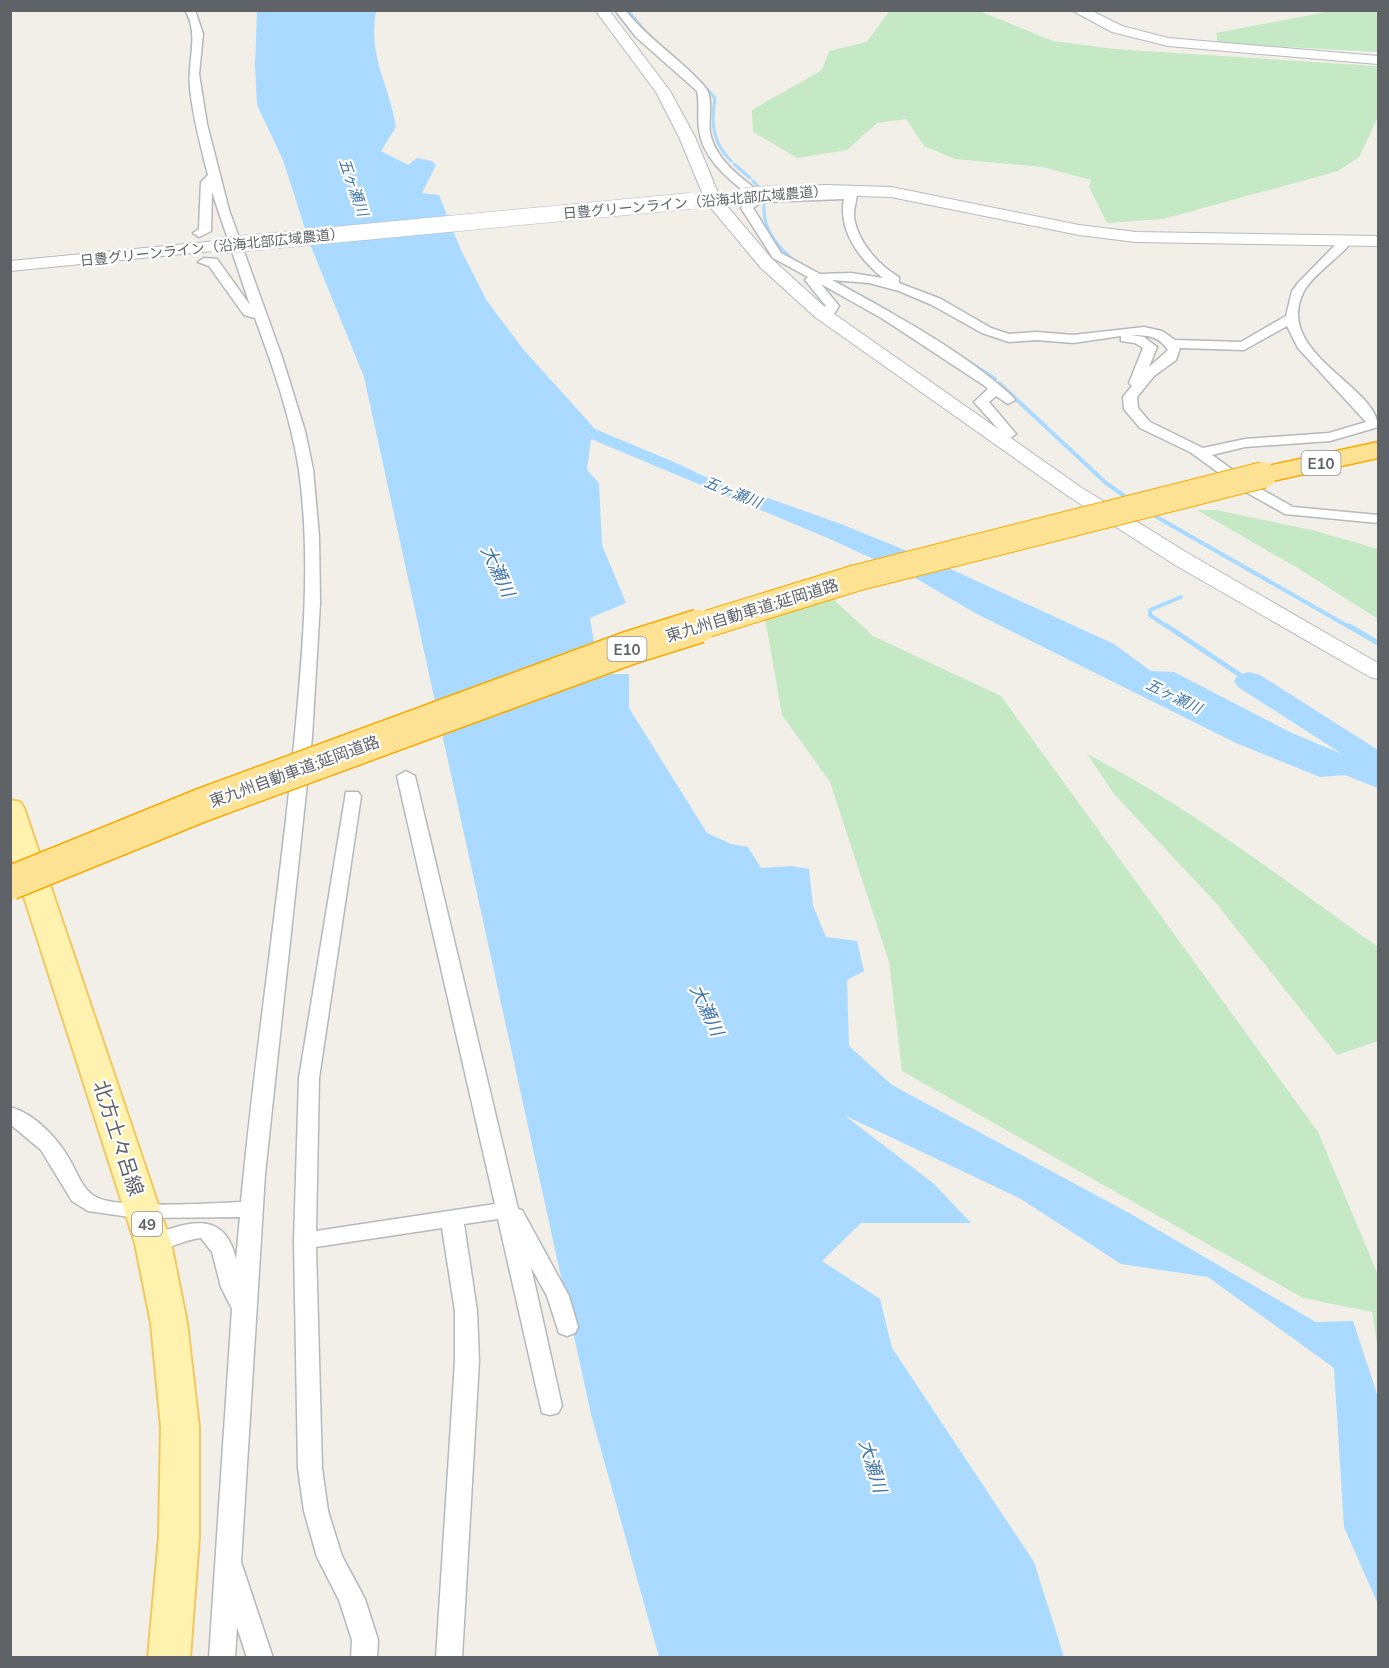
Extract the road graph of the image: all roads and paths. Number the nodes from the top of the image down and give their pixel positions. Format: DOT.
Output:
graph roads {
  1 [pos="190,10"];
  2 [pos="602,10"];
  3 [pos="620,10"];
  4 [pos="1078,10"];
  5 [pos="1378,60"];
  6 [pos="214,176"];
  7 [pos="851,193"];
  8 [pos="752,198"];
  9 [pos="712,199"];
  10 [pos="199,233"];
  11 [pos="1346,241"];
  12 [pos="1378,242"];
  13 [pos="204,262"];
  14 [pos="10,266"];
  15 [pos="812,276"];
  16 [pos="903,287"];
  17 [pos="821,313"];
  18 [pos="260,315"];
  19 [pos="1291,318"];
  20 [pos="1066,340"];
  21 [pos="1173,344"];
  22 [pos="996,389"];
  23 [pos="1135,391"];
  24 [pos="1008,400"];
  25 [pos="999,439"];
  26 [pos="1378,450"];
  27 [pos="1201,453"];
  28 [pos="1378,519"];
  29 [pos="1378,672"];
  30 [pos="406,776"];
  31 [pos="352,796"];
  32 [pos="10,808"];
  33 [pos="10,883"];
  34 [pos="10,1114"];
  35 [pos="250,1209"];
  36 [pos="143,1210"];
  37 [pos="507,1214"];
  38 [pos="452,1219"];
  39 [pos="305,1241"];
  40 [pos="153,1244"];
  41 [pos="245,1314"];
  42 [pos="567,1328"];
  43 [pos="550,1406"];
  44 [pos="229,1560"];
  45 [pos="169,1658"];
  46 [pos="222,1658"];
  47 [pos="260,1658"];
  48 [pos="364,1658"];
  49 [pos="449,1658"];
  1 -- 6 [label="street"];
  2 -- 9 [label="street"];
  3 -- 8 [label="street"];
  4 -- 5 [label="street"];
  6 -- 10 [label="street"];
  6 -- 18 [label="street"];
  7 -- 8 [label="street"];
  7 -- 8 [label="street, 日豊グリーンライン（沿海北部広域農道）, bridge"];
  7 -- 11 [label="street, 日豊グリーンライン（沿海北部広域農道）"];
  7 -- 16 [label="street"];
  8 -- 9 [label="street, 日豊グリーンライン（沿海北部広域農道）"];
  8 -- 15 [label="street"];
  9 -- 14 [label="street, 日豊グリーンライン（沿海北部広域農道）, bridge"];
  9 -- 17 [label="street"];
  11 -- 12 [label="street, 日豊グリーンライン（沿海北部広域農道）"];
  11 -- 19 [label="street"];
  13 -- 18 [label="street"];
  15 -- 16 [label="street"];
  15 -- 17 [label="street"];
  15 -- 22 [label="street"];
  16 -- 20 [label="street"];
  17 -- 25 [label="street"];
  18 -- 35 [label="street"];
  19 -- 21 [label="street"];
  19 -- 27 [label="street"];
  20 -- 21 [label="street"];
  20 -- 23 [label="street"];
  21 -- 23 [label="street"];
  22 -- 24 [label="street"];
  22 -- 25 [label="street"];
  23 -- 27 [label="street"];
  25 -- 29 [label="street"];
  26 -- 33 [label="highway, 東九州自動車道;延岡道路 / E10, bridge"];
  27 -- 28 [label="street"];
  30 -- 37 [label="street"];
  31 -- 39 [label="street"];
  32 -- 36 [label="main road, 北方土々呂線 / 49"];
  34 -- 36 [label="street"];
  35 -- 36 [label="street"];
  35 -- 41 [label="street"];
  36 -- 40 [label="main road, 北方土々呂線 / 49"];
  37 -- 38 [label="street"];
  37 -- 42 [label="street"];
  37 -- 43 [label="street"];
  38 -- 39 [label="street"];
  38 -- 49 [label="street"];
  39 -- 48 [label="street"];
  40 -- 41 [label="street"];
  40 -- 45 [label="main road, 北方土々呂線 / 49"];
  41 -- 44 [label="street"];
  44 -- 46 [label="street"];
  44 -- 47 [label="street"];
}
